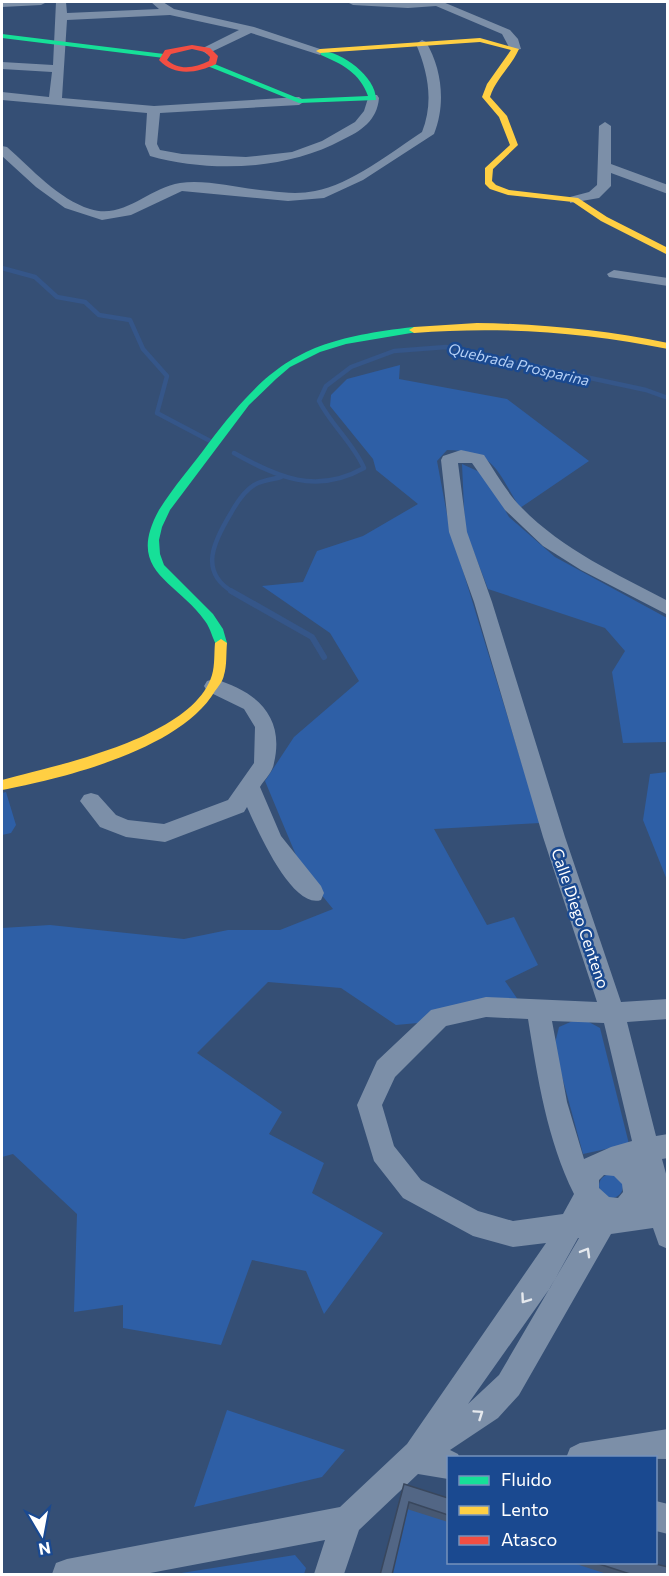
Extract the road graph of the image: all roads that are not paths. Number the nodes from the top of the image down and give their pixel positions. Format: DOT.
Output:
graph roads {
  1 [pos="41,2"];
  2 [pos="61,2"];
  3 [pos="157,2"];
  4 [pos="353,2"];
  5 [pos="439,2"];
  6 [pos="2,4"];
  7 [pos="170,12"];
  8 [pos="62,17"];
  9 [pos="250,29"];
  10 [pos="2,36"];
  11 [pos="61,44"];
  12 [pos="422,44"];
  13 [pos="515,48"];
  14 [pos="207,50"];
  15 [pos="320,51"];
  16 [pos="164,56"];
  17 [pos="2,65"];
  18 [pos="209,65"];
  19 [pos="57,69"];
  20 [pos="2,96"];
  21 [pos="373,98"];
  22 [pos="299,101"];
  23 [pos="55,102"];
  24 [pos="154,110"];
  25 [pos="605,126"];
  26 [pos="2,150"];
  27 [pos="604,166"];
  28 [pos="668,190"];
  29 [pos="575,200"];
  30 [pos="668,252"];
  31 [pos="614,274"];
  32 [pos="668,282"];
  33 [pos="668,346"];
  34 [pos="668,609"];
  35 [pos="214,686"];
  36 [pos="2,785"];
  37 [pos="249,787"];
  38 [pos="92,801"];
  39 [pos="313,893"];
  40 [pos="668,1009"];
  41 [pos="538,1010"];
  42 [pos="613,1013"];
  43 [pos="657,1148"];
  44 [pos="601,1163"];
  45 [pos="637,1190"];
  46 [pos="597,1204"];
  47 [pos="665,1225"];
  48 [pos="570,1227"];
  49 [pos="668,1444"];
  50 [pos="593,1456"];
  51 [pos="413,1458"];
  52 [pos="447,1464"];
  53 [pos="347,1521"];
  54 [pos="67,1575"];
  55 [pos="329,1575"];
  1 -- 6 [label="street"];
  2 -- 8 [label="street"];
  3 -- 7 [label="street"];
  4 -- 5 [label="street"];
  5 -- 13 [label="street"];
  7 -- 8 [label="street"];
  7 -- 9 [label="street"];
  8 -- 11 [label="street"];
  9 -- 14 [label="street"];
  9 -- 15 [label="street"];
  10 -- 11 [label="street"];
  11 -- 16 [label="street"];
  11 -- 19 [label="street"];
  12 -- 13 [label="street"];
  12 -- 15 [label="street"];
  12 -- 26 [label="street"];
  13 -- 29 [label="street"];
  14 -- 16 [label="street"];
  14 -- 18 [label="street"];
  15 -- 21 [label="street"];
  16 -- 18 [label="street"];
  17 -- 19 [label="street"];
  18 -- 22 [label="street"];
  19 -- 23 [label="street"];
  20 -- 23 [label="street"];
  21 -- 22 [label="street"];
  21 -- 24 [label="street"];
  22 -- 24 [label="street"];
  23 -- 24 [label="street"];
  25 -- 27 [label="street"];
  27 -- 28 [label="street"];
  27 -- 29 [label="street"];
  29 -- 30 [label="street"];
  31 -- 32 [label="street"];
  33 -- 35 [label="street"];
  34 -- 42 [label="street, Calle Diego Centeno"];
  35 -- 36 [label="street"];
  35 -- 37 [label="street"];
  37 -- 38 [label="street"];
  37 -- 39 [label="street"];
  40 -- 42 [label="street"];
  41 -- 42 [label="street"];
  41 -- 46 [label="street"];
  41 -- 48 [label="street"];
  42 -- 43 [label="street, Calle Diego Centeno"];
  43 -- 44 [label="street"];
  43 -- 45 [label="street"];
  43 -- 47 [label="street, Calle Diego Centeno"];
  44 -- 45 [label="street"];
  44 -- 46 [label="street"];
  45 -- 46 [label="street"];
  46 -- 47 [label="street"];
  46 -- 48 [label="street"];
  51 -- 46 [label="street, one-way"];
  48 -- 51 [label="street, one-way"];
  49 -- 50 [label="street"];
  51 -- 52 [label="street"];
  51 -- 53 [label="street"];
  53 -- 54 [label="street"];
  53 -- 55 [label="street"];
}
